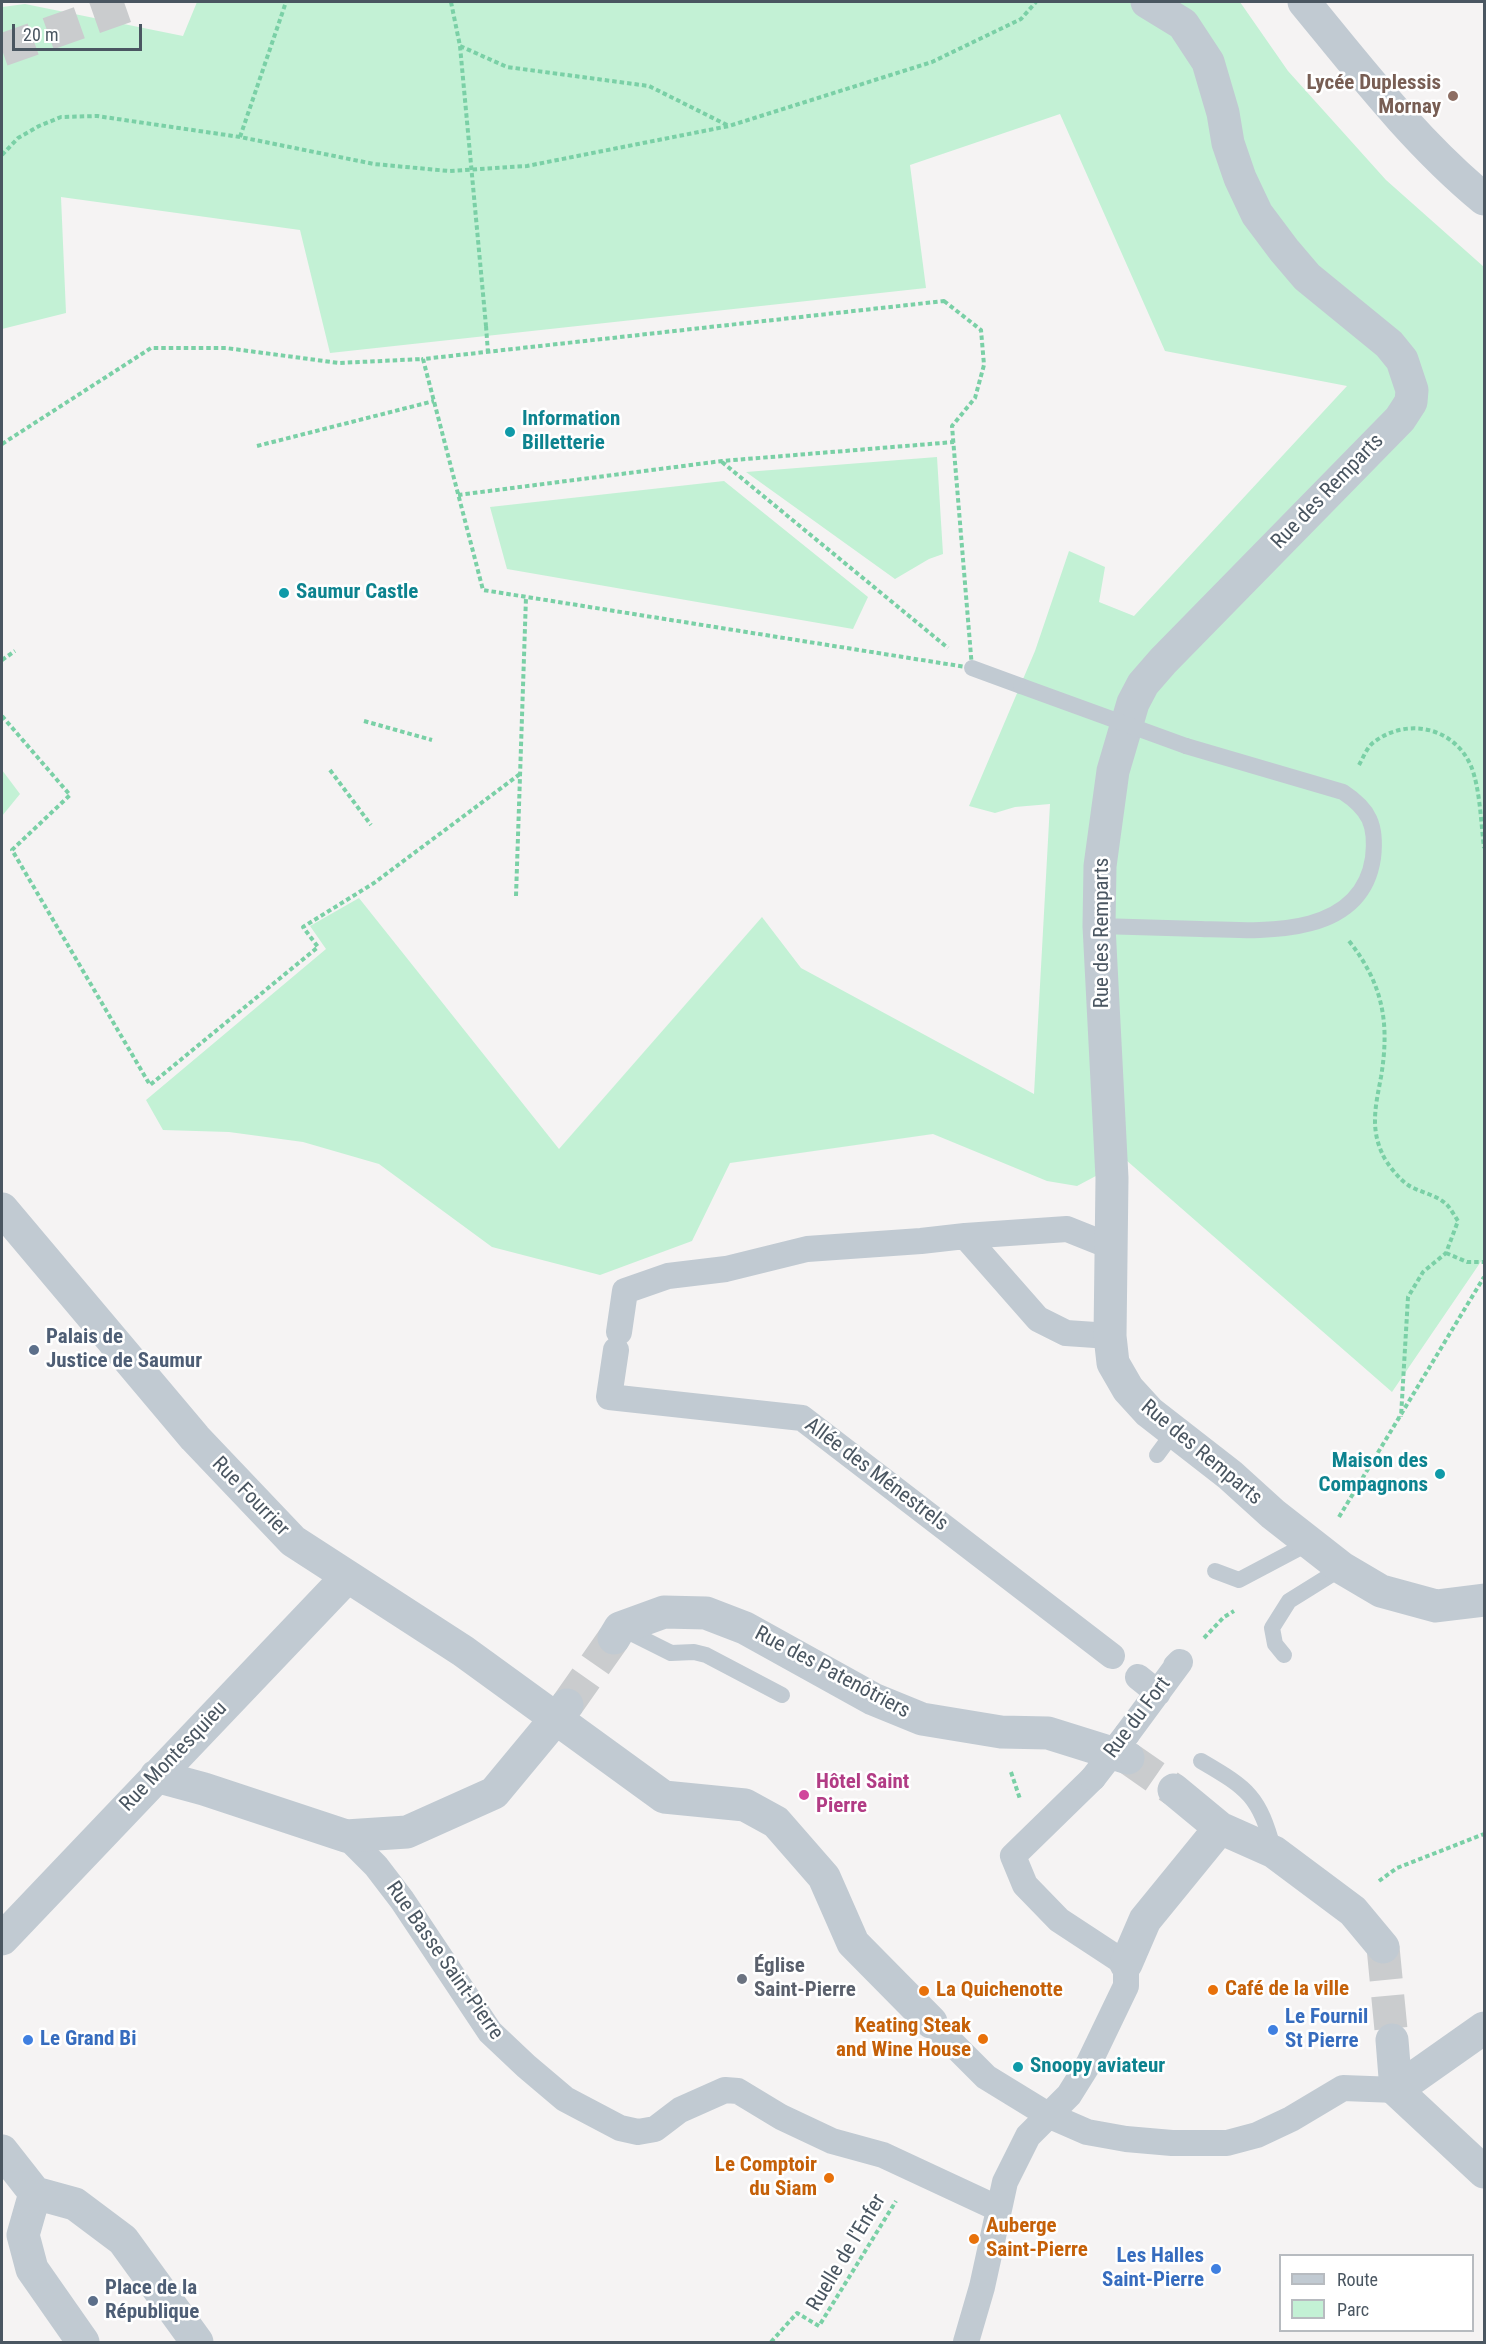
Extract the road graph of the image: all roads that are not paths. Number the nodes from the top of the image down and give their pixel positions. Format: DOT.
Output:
graph roads {
  1 [pos="1148,2"];
  2 [pos="1304,2"];
  3 [pos="1485,199"];
  4 [pos="967,664"];
  5 [pos="1099,926"];
  6 [pos="2,1209"];
  7 [pos="965,1236"];
  8 [pos="1112,1247"];
  9 [pos="1110,1336"];
  10 [pos="1323,1554"];
  11 [pos="1215,1571"];
  12 [pos="347,1577"];
  13 [pos="1485,1600"];
  14 [pos="617,1633"];
  15 [pos="1284,1655"];
  16 [pos="1112,1656"];
  17 [pos="1176,1666"];
  18 [pos="1138,1677"];
  19 [pos="1158,1693"];
  20 [pos="782,1695"];
  21 [pos="562,1712"];
  22 [pos="1128,1746"];
  23 [pos="1201,1761"];
  24 [pos="156,1776"];
  25 [pos="1174,1790"];
  26 [pos="1220,1828"];
  27 [pos="346,1836"];
  28 [pos="1274,1852"];
  29 [pos="2,1939"];
  30 [pos="1383,1947"];
  31 [pos="1126,1964"];
  32 [pos="931,2022"];
  33 [pos="1485,2028"];
  34 [pos="1392,2040"];
  35 [pos="1396,2090"];
  36 [pos="1048,2115"];
  37 [pos="2,2151"];
  38 [pos="1485,2172"];
  39 [pos="35,2193"];
  40 [pos="999,2209"];
  41 [pos="82,2343"];
  42 [pos="197,2343"];
  43 [pos="966,2343"];
  1 -- 5 [label="street, Rue des Remparts"];
  2 -- 3 [label="street"];
  4 -- 5 [label="lane, bridge"];
  5 -- 8 [label="street, Rue des Remparts"];
  6 -- 12 [label="street, Rue Fourrier"];
  7 -- 8 [label="street"];
  7 -- 9 [label="street"];
  7 -- 16 [label="street, Allée des Ménestrels"];
  8 -- 9 [label="street, Rue des Remparts"];
  9 -- 10 [label="street, Rue des Remparts"];
  10 -- 11 [label="lane"];
  10 -- 13 [label="street, Rue des Remparts"];
  10 -- 15 [label="lane"];
  12 -- 21 [label="street, Rue Fourrier"];
  12 -- 24 [label="street, Rue Montesquieu"];
  14 -- 20 [label="lane"];
  14 -- 22 [label="street, Rue des Patenôtriers"];
  17 -- 19 [label="street, Rue du Fort"];
  18 -- 19 [label="street"];
  19 -- 22 [label="street, Rue du Fort"];
  21 -- 27 [label="street"];
  21 -- 32 [label="street, Rue Fourrier"];
  22 -- 31 [label="street, Rue du Fort, bridge"];
  23 -- 28 [label="lane"];
  24 -- 27 [label="street"];
  24 -- 29 [label="street, Rue Montesquieu"];
  25 -- 26 [label="street"];
  26 -- 28 [label="street"];
  26 -- 31 [label="street"];
  27 -- 40 [label="street, Rue Basse Saint-Pierre"];
  28 -- 30 [label="street"];
  31 -- 36 [label="street"];
  32 -- 36 [label="street"];
  33 -- 35 [label="street"];
  34 -- 35 [label="street"];
  35 -- 36 [label="street"];
  35 -- 38 [label="street"];
  36 -- 40 [label="street"];
  37 -- 39 [label="street"];
  39 -- 41 [label="street"];
  39 -- 42 [label="street"];
  40 -- 43 [label="street"];
}
